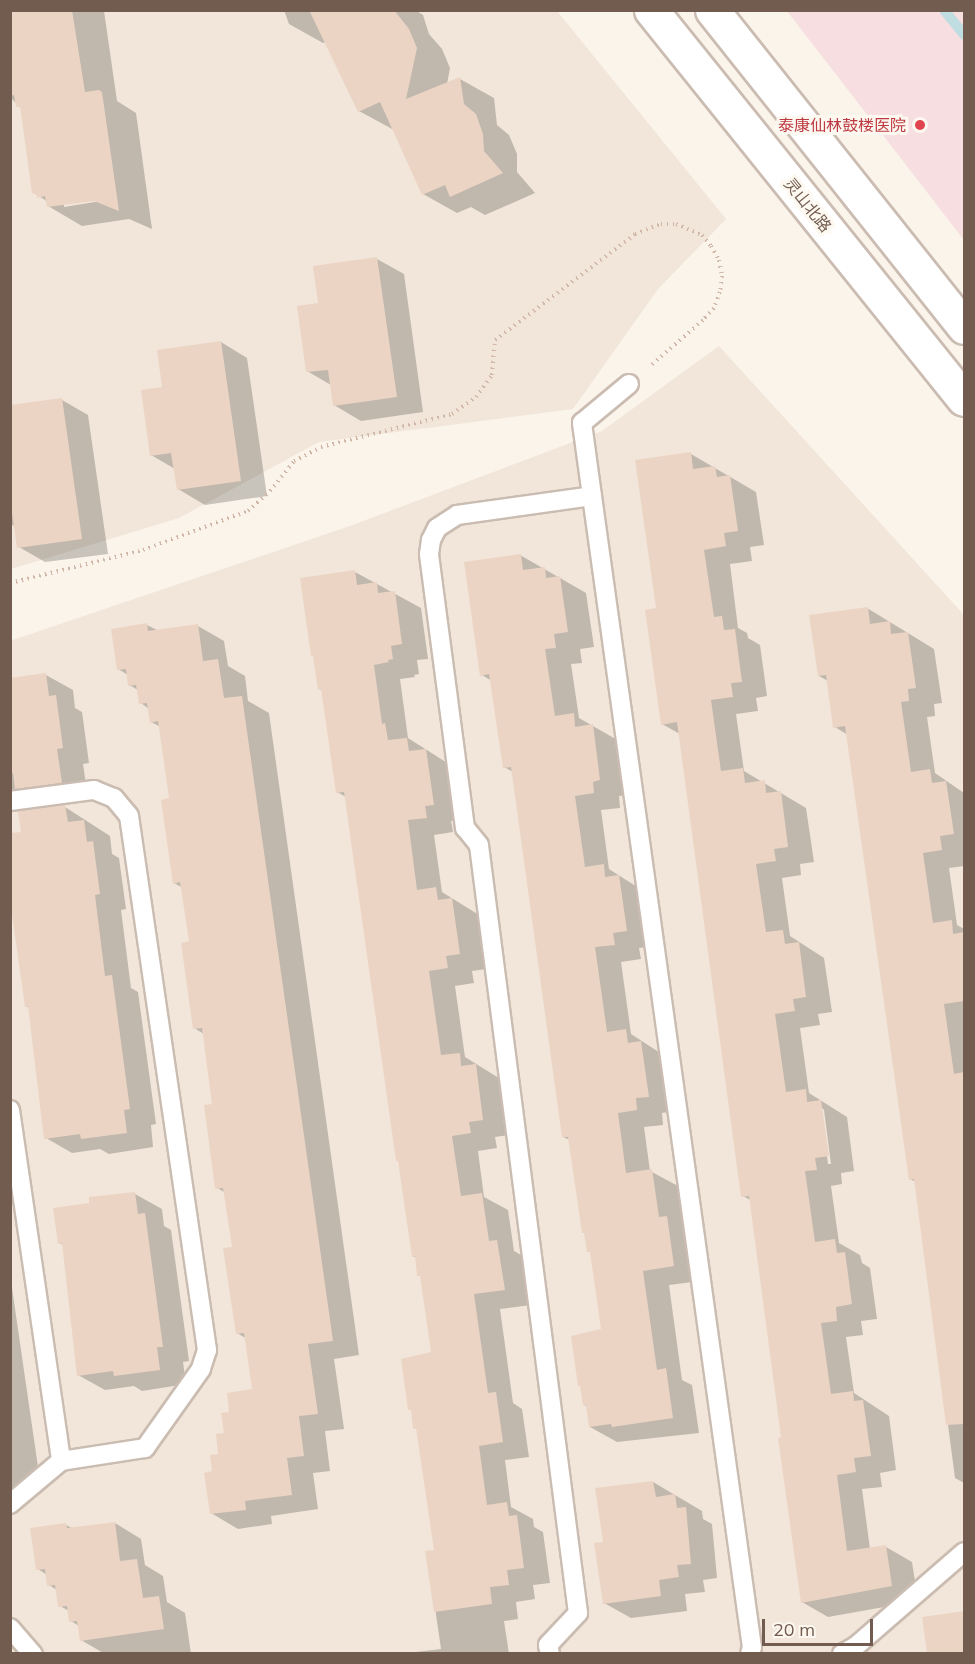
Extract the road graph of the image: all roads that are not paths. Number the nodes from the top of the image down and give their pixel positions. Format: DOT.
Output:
graph roads {
  1 [pos="651,10"];
  2 [pos="712,10"];
  3 [pos="964,327"];
  4 [pos="629,384"];
  5 [pos="964,399"];
  6 [pos="592,496"];
  7 [pos="10,801"];
  8 [pos="10,1110"];
  9 [pos="61,1461"];
  10 [pos="10,1504"];
  11 [pos="964,1552"];
  12 [pos="10,1628"];
  13 [pos="756,1651"];
  14 [pos="33,1653"];
  15 [pos="550,1653"];
  16 [pos="842,1653"];
  1 -- 5 [label="main road, 灵山北路"];
  2 -- 3 [label="main road"];
  4 -- 6 [label="lane"];
  6 -- 13 [label="lane"];
  6 -- 15 [label="lane"];
  7 -- 9 [label="lane"];
  8 -- 9 [label="lane"];
  9 -- 10 [label="lane"];
  11 -- 16 [label="lane"];
  12 -- 14 [label="lane"];
}
